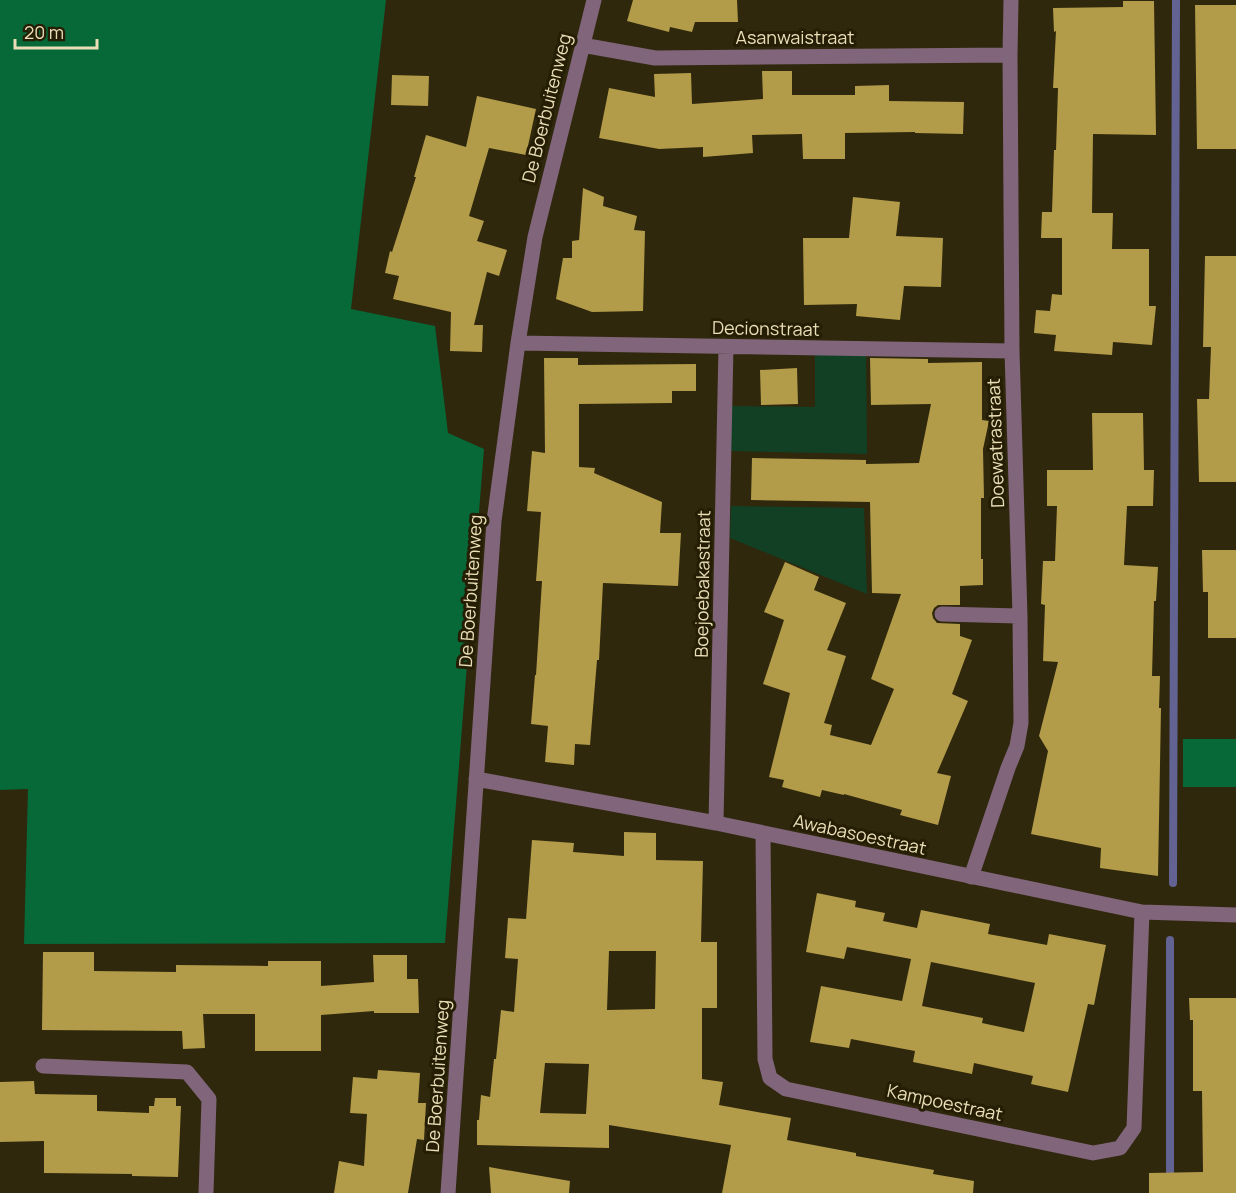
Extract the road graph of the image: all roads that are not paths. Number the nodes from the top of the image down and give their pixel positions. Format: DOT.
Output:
graph roads {
  1 [pos="594,0"];
  2 [pos="1011,0"];
  3 [pos="582,45"];
  4 [pos="1010,56"];
  5 [pos="518,343"];
  6 [pos="726,346"];
  7 [pos="1012,351"];
  8 [pos="942,614"];
  9 [pos="1020,616"];
  10 [pos="476,779"];
  11 [pos="716,823"];
  12 [pos="763,833"];
  13 [pos="971,877"];
  14 [pos="1142,912"];
  15 [pos="1236,915"];
  16 [pos="43,1066"];
  17 [pos="206,1193"];
  18 [pos="448,1193"];
  1 -- 3 [label="street, De Boerbuitenweg"];
  2 -- 4 [label="street, Doewatrastraat"];
  3 -- 4 [label="street, Asanwaistraat"];
  3 -- 5 [label="street, De Boerbuitenweg"];
  4 -- 7 [label="street, Doewatrastraat"];
  5 -- 6 [label="street, Decionstraat"];
  5 -- 10 [label="street, De Boerbuitenweg"];
  6 -- 7 [label="street, Decionstraat"];
  6 -- 11 [label="street, Boejoebakastraat"];
  7 -- 9 [label="street, Doewatrastraat"];
  8 -- 9 [label="street"];
  9 -- 13 [label="street, Doewatrastraat"];
  10 -- 11 [label="street, Awabasoestraat"];
  10 -- 18 [label="street, De Boerbuitenweg"];
  11 -- 12 [label="street, Awabasoestraat"];
  12 -- 13 [label="street, Awabasoestraat"];
  12 -- 14 [label="street, Kampoestraat"];
  13 -- 14 [label="street, Awabasoestraat"];
  14 -- 15 [label="street, Awabasoestraat"];
  16 -- 17 [label="street"];
}
